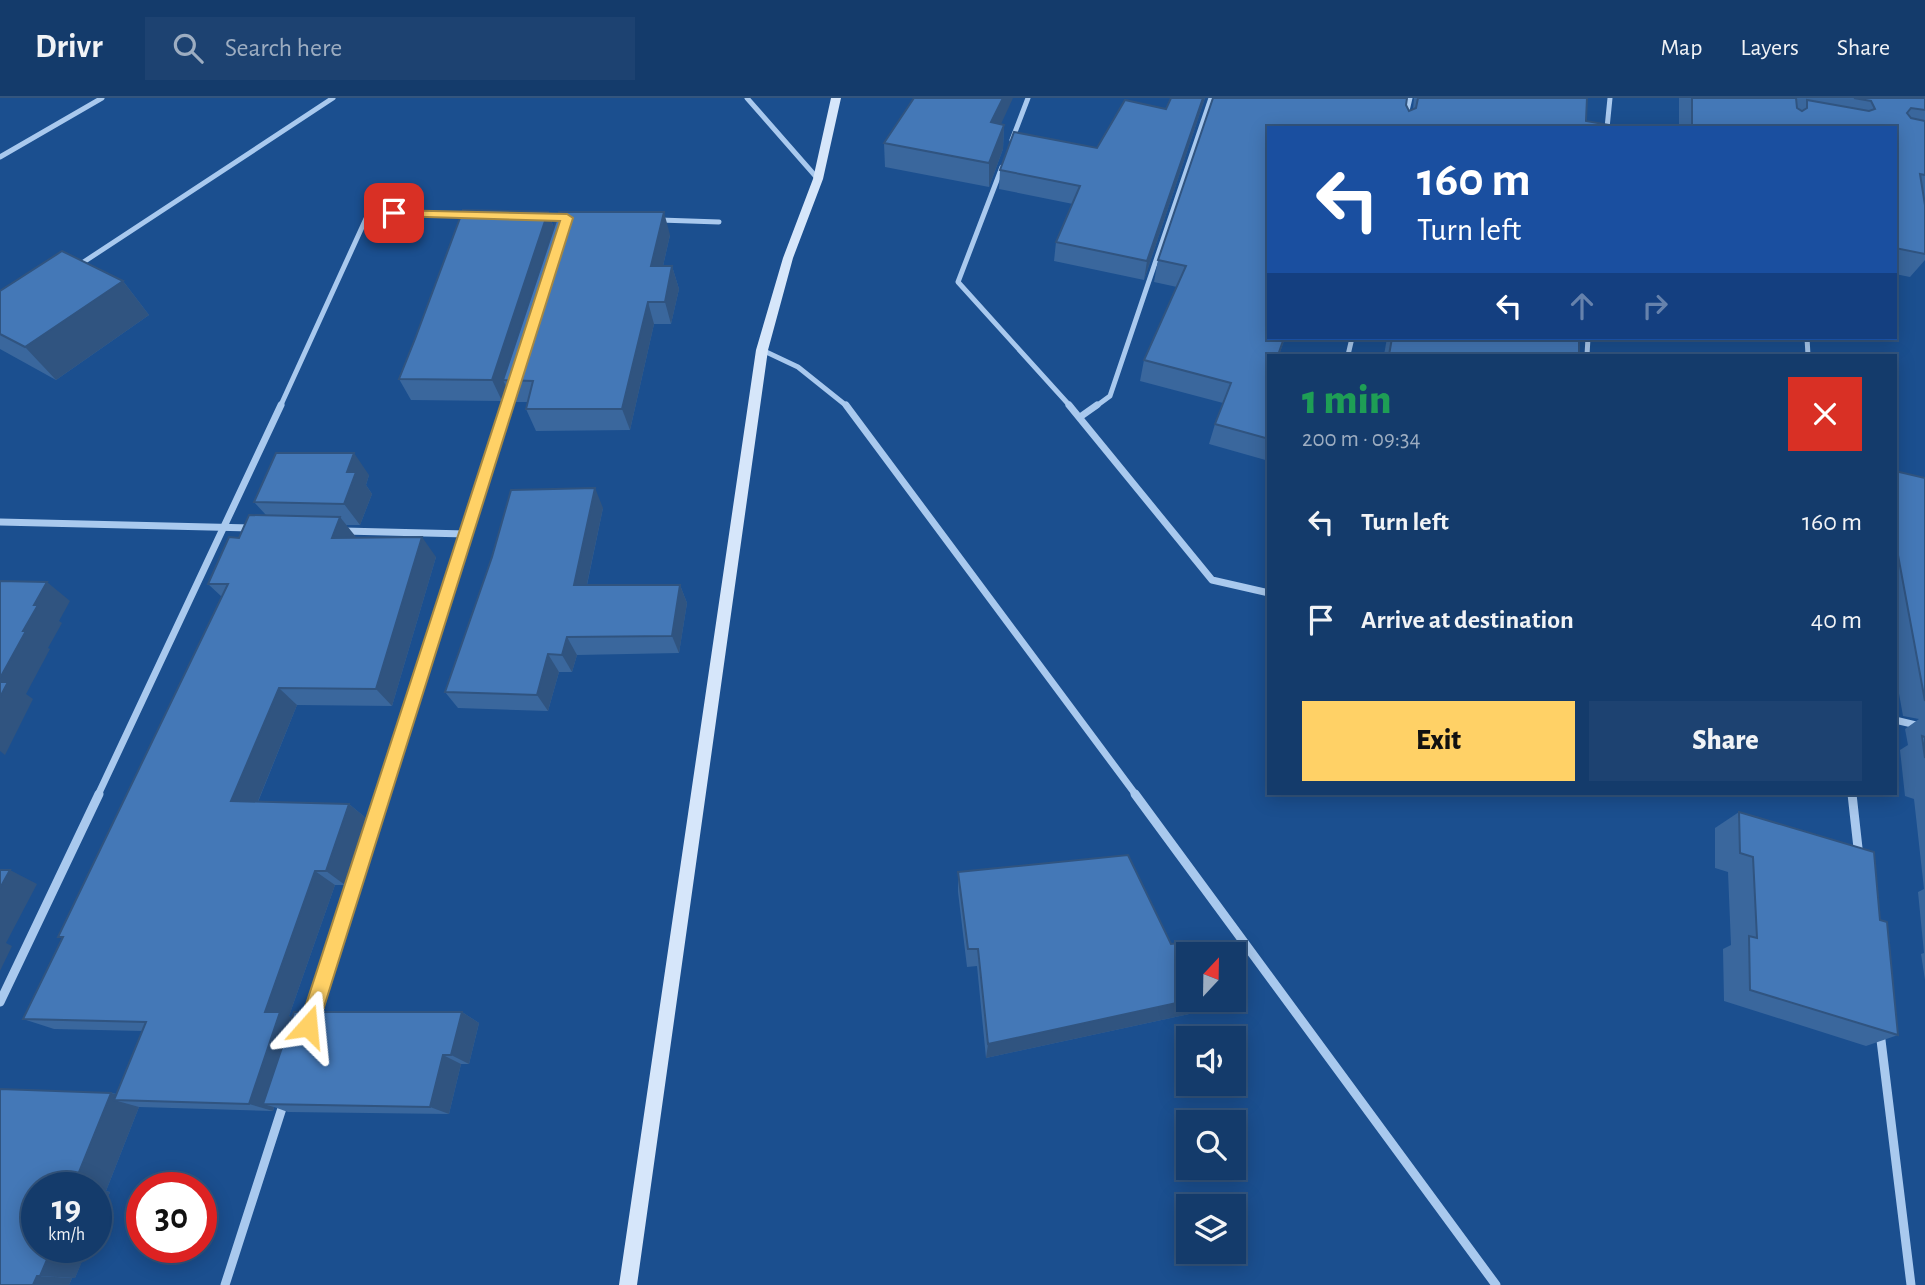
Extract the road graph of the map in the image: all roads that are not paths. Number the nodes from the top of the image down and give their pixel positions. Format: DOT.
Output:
graph roads {
  1 [pos="102,98"];
  2 [pos="333,98"];
  3 [pos="747,98"];
  4 [pos="836,98"];
  5 [pos="1028,98"];
  6 [pos="1212,98"];
  7 [pos="1410,98"];
  8 [pos="1610,98"];
  9 [pos="1403,126"];
  10 [pos="1607,126"];
  11 [pos="1010,147"];
  12 [pos="0,157"];
  13 [pos="1005,159"];
  14 [pos="817,179"];
  15 [pos="475,215"];
  16 [pos="650,220"];
  17 [pos="719,222"];
  18 [pos="69,271"];
  19 [pos="762,350"];
  20 [pos="517,376"];
  21 [pos="1080,417"];
  22 [pos="0,522"];
  23 [pos="225,528"];
  24 [pos="265,529"];
  25 [pos="332,530"];
  26 [pos="466,534"];
  27 [pos="1267,593"];
  28 [pos="1897,720"];
  29 [pos="1925,727"];
  30 [pos="1852,795"];
  31 [pos="1860,861"];
  32 [pos="0,1002"];
  33 [pos="1880,1025"];
  34 [pos="306,1035"];
  35 [pos="289,1087"];
  36 [pos="225,1285"];
  37 [pos="628,1285"];
  38 [pos="1496,1285"];
  39 [pos="1911,1285"];
  1 -- 12 [label="street"];
  2 -- 18 [label="street"];
  3 -- 14 [label="street"];
  4 -- 14 [label="street"];
  5 -- 11 [label="street"];
  6 -- 21 [label="street"];
  7 -- 9 [label="street"];
  8 -- 10 [label="street"];
  13 -- 21 [label="street"];
  14 -- 19 [label="street"];
  15 -- 23 [label="street"];
  16 -- 17 [label="street"];
  19 -- 37 [label="street"];
  19 -- 38 [label="street"];
  20 -- 26 [label="street"];
  21 -- 27 [label="street"];
  22 -- 23 [label="street"];
  23 -- 24 [label="street"];
  23 -- 32 [label="street"];
  25 -- 26 [label="street"];
  26 -- 34 [label="street"];
  28 -- 29 [label="street"];
  30 -- 31 [label="street"];
  33 -- 39 [label="street"];
  35 -- 36 [label="street"];
}
